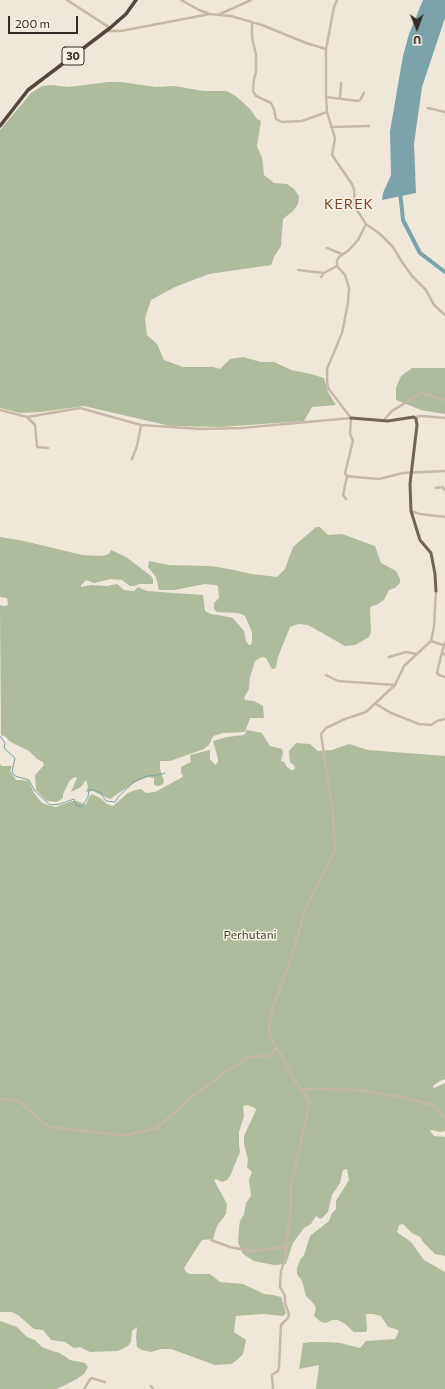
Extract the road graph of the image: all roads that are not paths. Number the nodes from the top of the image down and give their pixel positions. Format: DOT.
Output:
graph roads {
  1 [pos="67,0"];
  2 [pos="136,0"];
  3 [pos="181,0"];
  4 [pos="251,0"];
  5 [pos="338,0"];
  6 [pos="210,14"];
  7 [pos="219,14"];
  8 [pos="252,22"];
  9 [pos="108,30"];
  10 [pos="326,49"];
  11 [pos="342,83"];
  12 [pos="364,93"];
  13 [pos="326,97"];
  14 [pos="340,98"];
  15 [pos="428,108"];
  16 [pos="328,112"];
  17 [pos="445,112"];
  18 [pos="0,126"];
  19 [pos="369,126"];
  20 [pos="331,127"];
  21 [pos="340,202"];
  22 [pos="354,202"];
  23 [pos="366,224"];
  24 [pos="327,248"];
  25 [pos="342,254"];
  26 [pos="337,266"];
  27 [pos="298,270"];
  28 [pos="324,273"];
  29 [pos="321,277"];
  30 [pos="445,314"];
  31 [pos="445,400"];
  32 [pos="0,410"];
  33 [pos="27,417"];
  34 [pos="351,418"];
  35 [pos="416,418"];
  36 [pos="445,418"];
  37 [pos="383,421"];
  38 [pos="141,425"];
  39 [pos="48,448"];
  40 [pos="132,459"];
  41 [pos="445,471"];
  42 [pos="410,472"];
  43 [pos="347,476"];
  44 [pos="436,488"];
  45 [pos="445,490"];
  46 [pos="346,499"];
  47 [pos="411,511"];
  48 [pos="445,516"];
  49 [pos="436,591"];
  50 [pos="431,641"];
  51 [pos="444,644"];
  52 [pos="442,652"];
  53 [pos="418,654"];
  54 [pos="445,655"];
  55 [pos="389,657"];
  56 [pos="326,675"];
  57 [pos="445,677"];
  58 [pos="395,685"];
  59 [pos="376,704"];
  60 [pos="445,719"];
  61 [pos="276,1047"];
  62 [pos="301,1089"];
  63 [pos="0,1099"];
  64 [pos="445,1118"];
  65 [pos="211,1240"];
  66 [pos="286,1247"];
  67 [pos="105,1382"];
  68 [pos="84,1389"];
  69 [pos="273,1389"];
  1 -- 9 [label="street"];
  2 -- 9 [label="highway, 30"];
  3 -- 6 [label="street"];
  4 -- 7 [label="street"];
  5 -- 10 [label="street"];
  6 -- 7 [label="street"];
  6 -- 9 [label="street"];
  7 -- 8 [label="street"];
  8 -- 10 [label="street"];
  8 -- 16 [label="street"];
  9 -- 18 [label="highway, 30"];
  10 -- 13 [label="street"];
  11 -- 14 [label="street"];
  12 -- 14 [label="street"];
  13 -- 14 [label="street"];
  13 -- 16 [label="street"];
  15 -- 17 [label="street"];
  16 -- 20 [label="street"];
  19 -- 20 [label="street"];
  20 -- 22 [label="street"];
  21 -- 22 [label="street"];
  22 -- 23 [label="street"];
  23 -- 25 [label="street"];
  23 -- 30 [label="street"];
  24 -- 25 [label="street"];
  25 -- 26 [label="street"];
  26 -- 28 [label="street"];
  26 -- 34 [label="street"];
  27 -- 28 [label="street"];
  28 -- 29 [label="street"];
  31 -- 37 [label="street"];
  32 -- 33 [label="street"];
  33 -- 38 [label="street"];
  33 -- 39 [label="street"];
  34 -- 37 [label="main road"];
  34 -- 38 [label="street"];
  34 -- 43 [label="street"];
  35 -- 36 [label="street"];
  35 -- 37 [label="main road"];
  35 -- 42 [label="main road"];
  38 -- 40 [label="street"];
  41 -- 42 [label="street"];
  42 -- 43 [label="street"];
  42 -- 47 [label="main road"];
  43 -- 46 [label="street"];
  44 -- 45 [label="street"];
  47 -- 48 [label="street"];
  47 -- 49 [label="main road"];
  49 -- 50 [label="street"];
  50 -- 51 [label="street"];
  50 -- 53 [label="street"];
  51 -- 52 [label="street"];
  52 -- 54 [label="street"];
  52 -- 57 [label="street"];
  53 -- 55 [label="street"];
  53 -- 58 [label="street"];
  56 -- 58 [label="street"];
  58 -- 59 [label="street"];
  59 -- 60 [label="street"];
  59 -- 61 [label="street"];
  61 -- 62 [label="street"];
  61 -- 63 [label="street"];
  62 -- 64 [label="street"];
  62 -- 66 [label="street"];
  65 -- 66 [label="street"];
  66 -- 69 [label="street"];
  67 -- 68 [label="street"];
}
